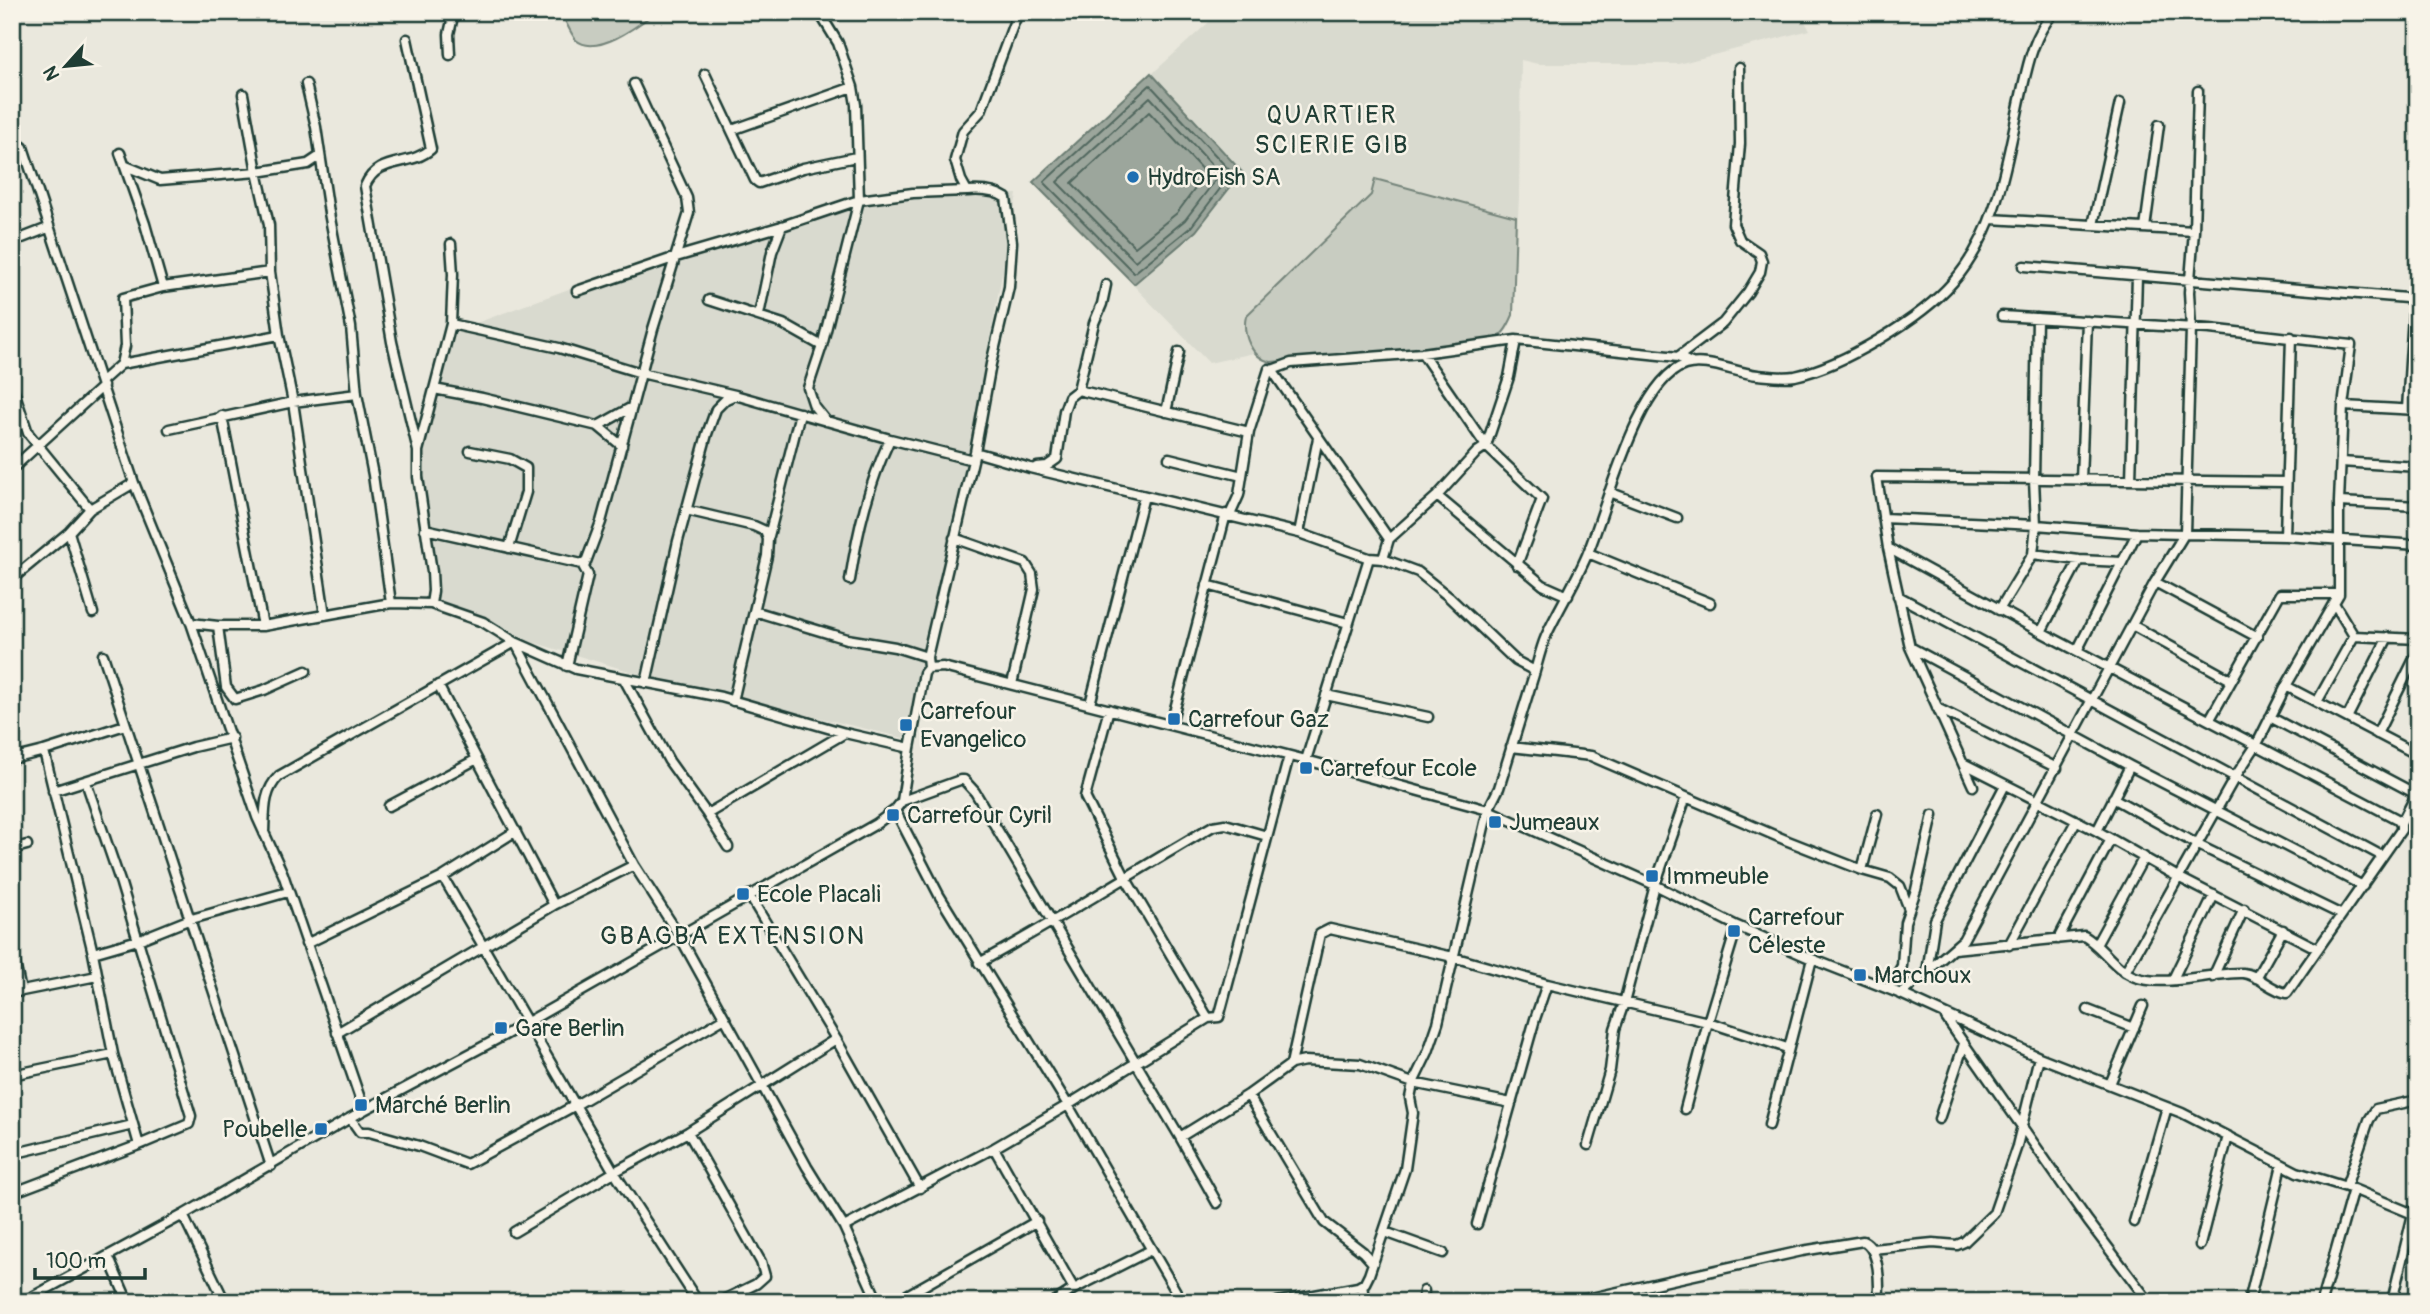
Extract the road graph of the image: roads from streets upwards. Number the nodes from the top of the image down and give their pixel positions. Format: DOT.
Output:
graph roads {
  1 [pos="454,12"];
  2 [pos="820,12"];
  3 [pos="1018,12"];
  4 [pos="2054,12"];
  5 [pos="407,39"];
  6 [pos="450,55"];
  7 [pos="1739,68"];
  8 [pos="705,74"];
  9 [pos="306,84"];
  10 [pos="634,84"];
  11 [pos="853,87"];
  12 [pos="2198,92"];
  13 [pos="243,94"];
  14 [pos="2120,103"];
  15 [pos="2159,125"];
  16 [pos="732,130"];
  17 [pos="12,140"];
  18 [pos="120,153"];
  19 [pos="320,156"];
  20 [pos="856,158"];
  21 [pos="126,166"];
  22 [pos="257,172"];
  23 [pos="967,191"];
  24 [pos="859,200"];
  25 [pos="1991,219"];
  26 [pos="2093,225"];
  27 [pos="782,226"];
  28 [pos="48,228"];
  29 [pos="2145,228"];
  30 [pos="2194,231"];
  31 [pos="12,242"];
  32 [pos="451,244"];
  33 [pos="676,257"];
  34 [pos="2024,266"];
  35 [pos="270,272"];
  36 [pos="2137,276"];
  37 [pos="2189,280"];
  38 [pos="1106,285"];
  39 [pos="163,287"];
  40 [pos="577,291"];
  41 [pos="2416,299"];
  42 [pos="709,300"];
  43 [pos="759,315"];
  44 [pos="2002,316"];
  45 [pos="2037,318"];
  46 [pos="2087,321"];
  47 [pos="451,324"];
  48 [pos="2136,325"];
  49 [pos="2191,328"];
  50 [pos="279,335"];
  51 [pos="2291,337"];
  52 [pos="1516,340"];
  53 [pos="822,346"];
  54 [pos="1178,352"];
  55 [pos="1422,353"];
  56 [pos="1678,357"];
  57 [pos="1691,363"];
  58 [pos="121,364"];
  59 [pos="1272,370"];
  60 [pos="641,373"];
  61 [pos="103,383"];
  62 [pos="12,385"];
  63 [pos="434,389"];
  64 [pos="1078,390"];
  65 [pos="357,394"];
  66 [pos="735,395"];
  67 [pos="293,402"];
  68 [pos="2343,406"];
  69 [pos="632,407"];
  70 [pos="2407,409"];
  71 [pos="2418,410"];
  72 [pos="1166,412"];
  73 [pos="800,413"];
  74 [pos="222,416"];
  75 [pos="826,421"];
  76 [pos="598,426"];
  77 [pos="169,429"];
  78 [pos="1249,432"];
  79 [pos="1318,438"];
  80 [pos="890,439"];
  81 [pos="37,446"];
  82 [pos="622,446"];
  83 [pos="1486,446"];
  84 [pos="418,451"];
  85 [pos="470,451"];
  86 [pos="974,456"];
  87 [pos="1169,458"];
  88 [pos="2341,463"];
  89 [pos="2418,467"];
  90 [pos="1030,468"];
  91 [pos="12,469"];
  92 [pos="1242,477"];
  93 [pos="2034,479"];
  94 [pos="2081,480"];
  95 [pos="2131,480"];
  96 [pos="2186,481"];
  97 [pos="2286,482"];
  98 [pos="134,483"];
  99 [pos="1609,492"];
  100 [pos="1144,496"];
  101 [pos="1437,496"];
  102 [pos="2339,502"];
  103 [pos="2418,506"];
  104 [pos="90,509"];
  105 [pos="686,510"];
  106 [pos="1228,515"];
  107 [pos="1677,518"];
  108 [pos="1883,519"];
  109 [pos="2036,525"];
  110 [pos="425,529"];
  111 [pos="69,533"];
  112 [pos="1299,533"];
  113 [pos="2137,533"];
  114 [pos="2185,533"];
  115 [pos="2286,536"];
  116 [pos="954,538"];
  117 [pos="768,539"];
  118 [pos="1389,539"];
  119 [pos="2337,541"];
  120 [pos="2418,545"];
  121 [pos="509,548"];
  122 [pos="1888,548"];
  123 [pos="1588,553"];
  124 [pos="2033,554"];
  125 [pos="1369,558"];
  126 [pos="1383,559"];
  127 [pos="2079,560"];
  128 [pos="2122,562"];
  129 [pos="1517,565"];
  130 [pos="584,567"];
  131 [pos="12,579"];
  132 [pos="850,580"];
  133 [pos="2155,582"];
  134 [pos="1207,585"];
  135 [pos="2339,594"];
  136 [pos="1567,596"];
  137 [pos="1898,596"];
  138 [pos="391,603"];
  139 [pos="1710,603"];
  140 [pos="2334,603"];
  141 [pos="431,604"];
  142 [pos="1999,610"];
  143 [pos="754,611"];
  144 [pos="93,613"];
  145 [pos="325,615"];
  146 [pos="191,623"];
  147 [pos="1348,623"];
  148 [pos="2132,625"];
  149 [pos="218,626"];
  150 [pos="262,626"];
  151 [pos="2041,632"];
  152 [pos="2354,636"];
  153 [pos="2257,637"];
  154 [pos="2388,637"];
  155 [pos="2418,639"];
  156 [pos="515,642"];
  157 [pos="1910,647"];
  158 [pos="2077,651"];
  159 [pos="2418,651"];
  160 [pos="103,654"];
  161 [pos="928,657"];
  162 [pos="567,666"];
  163 [pos="2109,667"];
  164 [pos="928,668"];
  165 [pos="306,671"];
  166 [pos="1535,671"];
  167 [pos="624,679"];
  168 [pos="2231,680"];
  169 [pos="646,683"];
  170 [pos="1012,684"];
  171 [pos="438,685"];
  172 [pos="2286,686"];
  173 [pos="1326,695"];
  174 [pos="733,701"];
  175 [pos="2092,701"];
  176 [pos="2317,702"];
  177 [pos="1090,704"];
  178 [pos="1937,708"];
  179 [pos="1109,709"];
  180 [pos="1429,717"];
  181 [pos="2270,717"];
  182 [pos="2347,718"];
  183 [pos="2210,719"];
  184 [pos="1171,724"];
  185 [pos="125,725"];
  186 [pos="845,733"];
  187 [pos="2377,734"];
  188 [pos="2074,735"];
  189 [pos="232,738"];
  190 [pos="2257,744"];
  191 [pos="1511,747"];
  192 [pos="910,748"];
  193 [pos="44,751"];
  194 [pos="2418,755"];
  195 [pos="1289,756"];
  196 [pos="12,758"];
  197 [pos="477,759"];
  198 [pos="1306,760"];
  199 [pos="1962,763"];
  200 [pos="138,766"];
  201 [pos="2130,766"];
  202 [pos="2057,768"];
  203 [pos="2235,777"];
  204 [pos="86,782"];
  205 [pos="2006,785"];
  206 [pos="1973,786"];
  207 [pos="54,791"];
  208 [pos="2417,793"];
  209 [pos="1686,797"];
  210 [pos="2113,798"];
  211 [pos="2038,801"];
  212 [pos="902,802"];
  213 [pos="389,806"];
  214 [pos="895,810"];
  215 [pos="1489,810"];
  216 [pos="2216,811"];
  217 [pos="708,814"];
  218 [pos="1877,814"];
  219 [pos="1933,815"];
  220 [pos="2076,821"];
  221 [pos="2401,824"];
  222 [pos="516,831"];
  223 [pos="2097,831"];
  224 [pos="264,832"];
  225 [pos="1267,836"];
  226 [pos="2111,839"];
  227 [pos="27,845"];
  228 [pos="2198,845"];
  229 [pos="728,847"];
  230 [pos="12,849"];
  231 [pos="2382,856"];
  232 [pos="2144,857"];
  233 [pos="634,865"];
  234 [pos="1862,870"];
  235 [pos="443,877"];
  236 [pos="1125,877"];
  237 [pos="2178,877"];
  238 [pos="1655,885"];
  239 [pos="2363,886"];
  240 [pos="288,892"];
  241 [pos="749,895"];
  242 [pos="2214,895"];
  243 [pos="554,905"];
  244 [pos="1909,909"];
  245 [pos="2244,909"];
  246 [pos="2340,915"];
  247 [pos="188,920"];
  248 [pos="1054,923"];
  249 [pos="1737,926"];
  250 [pos="2283,930"];
  251 [pos="679,935"];
  252 [pos="2058,939"];
  253 [pos="138,940"];
  254 [pos="306,944"];
  255 [pos="2009,945"];
  256 [pos="2096,945"];
  257 [pos="483,946"];
  258 [pos="12,949"];
  259 [pos="2318,949"];
  260 [pos="1954,950"];
  261 [pos="93,953"];
  262 [pos="1453,957"];
  263 [pos="1812,959"];
  264 [pos="979,963"];
  265 [pos="1927,972"];
  266 [pos="2125,972"];
  267 [pos="97,976"];
  268 [pos="2213,977"];
  269 [pos="2256,978"];
  270 [pos="2173,979"];
  271 [pos="1548,984"];
  272 [pos="1888,989"];
  273 [pos="17,992"];
  274 [pos="1901,994"];
  275 [pos="1624,1003"];
  276 [pos="2143,1006"];
  277 [pos="2088,1010"];
  278 [pos="1944,1015"];
  279 [pos="724,1018"];
  280 [pos="1208,1018"];
  281 [pos="1708,1022"];
  282 [pos="526,1023"];
  283 [pos="2134,1028"];
  284 [pos="337,1032"];
  285 [pos="836,1039"];
  286 [pos="1964,1044"];
  287 [pos="1787,1048"];
  288 [pos="113,1054"];
  289 [pos="2039,1057"];
  290 [pos="1136,1063"];
  291 [pos="1291,1064"];
  292 [pos="12,1075"];
  293 [pos="1413,1083"];
  294 [pos="2110,1084"];
  295 [pos="763,1086"];
  296 [pos="1248,1096"];
  297 [pos="2418,1100"];
  298 [pos="1511,1104"];
  299 [pos="1068,1105"];
  300 [pos="574,1106"];
  301 [pos="2167,1107"];
  302 [pos="1685,1109"];
  303 [pos="365,1110"];
  304 [pos="351,1118"];
  305 [pos="1940,1119"];
  306 [pos="133,1125"];
  307 [pos="1769,1125"];
  308 [pos="2021,1126"];
  309 [pos="688,1132"];
  310 [pos="2228,1136"];
  311 [pos="1180,1137"];
  312 [pos="139,1144"];
  313 [pos="1588,1145"];
  314 [pos="994,1148"];
  315 [pos="12,1154"];
  316 [pos="2282,1164"];
  317 [pos="271,1166"];
  318 [pos="614,1172"];
  319 [pos="920,1188"];
  320 [pos="2349,1188"];
  321 [pos="12,1193"];
  322 [pos="1217,1203"];
  323 [pos="183,1215"];
  324 [pos="2416,1215"];
  325 [pos="1037,1222"];
  326 [pos="2134,1222"];
  327 [pos="1476,1224"];
  328 [pos="844,1227"];
  329 [pos="514,1232"];
  330 [pos="1385,1232"];
  331 [pos="2200,1245"];
  332 [pos="1872,1248"];
  333 [pos="1152,1250"];
  334 [pos="1444,1253"];
  335 [pos="108,1256"];
  336 [pos="1373,1263"];
  337 [pos="1362,1286"];
  338 [pos="1074,1289"];
  339 [pos="1424,1290"];
  340 [pos="12,1292"];
  341 [pos="2392,1301"];
  342 [pos="15,1302"];
  343 [pos="23,1302"];
  344 [pos="128,1302"];
  345 [pos="225,1302"];
  346 [pos="698,1302"];
  347 [pos="719,1302"];
  348 [pos="878,1302"];
  349 [pos="895,1302"];
  350 [pos="1054,1302"];
  351 [pos="1182,1302"];
  352 [pos="1277,1302"];
  353 [pos="1365,1302"];
  354 [pos="1423,1302"];
  355 [pos="1573,1302"];
  356 [pos="1878,1302"];
  357 [pos="2149,1302"];
  358 [pos="2249,1302"];
  359 [pos="2321,1302"];
  1 -- 6 [label="street"];
  2 -- 11 [label="street"];
  3 -- 23 [label="street"];
  4 -- 25 [label="street"];
  5 -- 84 [label="street"];
  7 -- 56 [label="street"];
  8 -- 16 [label="street"];
  9 -- 19 [label="street"];
  10 -- 33 [label="street"];
  11 -- 16 [label="street"];
  11 -- 20 [label="street"];
  12 -- 30 [label="street"];
  13 -- 22 [label="street"];
  14 -- 26 [label="street"];
  15 -- 29 [label="street"];
  16 -- 20 [label="street"];
  17 -- 28 [label="street"];
  18 -- 21 [label="street"];
  19 -- 22 [label="street"];
  19 -- 65 [label="street"];
  20 -- 24 [label="street"];
  21 -- 22 [label="street"];
  21 -- 39 [label="street"];
  22 -- 35 [label="street"];
  23 -- 24 [label="street"];
  23 -- 86 [label="street"];
  24 -- 27 [label="street"];
  24 -- 53 [label="street"];
  25 -- 26 [label="street"];
  25 -- 57 [label="street"];
  26 -- 29 [label="street"];
  27 -- 33 [label="street"];
  27 -- 43 [label="street"];
  28 -- 31 [label="street"];
  28 -- 61 [label="street"];
  29 -- 30 [label="street"];
  30 -- 37 [label="street"];
  32 -- 47 [label="street"];
  33 -- 40 [label="street"];
  33 -- 60 [label="street"];
  34 -- 36 [label="street"];
  35 -- 39 [label="street"];
  35 -- 50 [label="street"];
  36 -- 37 [label="street"];
  36 -- 48 [label="street"];
  37 -- 41 [label="street"];
  37 -- 49 [label="street"];
  38 -- 64 [label="street"];
  39 -- 58 [label="street"];
  41 -- 70 [label="street"];
  42 -- 43 [label="street"];
  43 -- 53 [label="street"];
  44 -- 45 [label="street"];
  45 -- 46 [label="street"];
  45 -- 93 [label="street"];
  46 -- 48 [label="street"];
  46 -- 94 [label="street"];
  47 -- 60 [label="street"];
  47 -- 63 [label="street"];
  48 -- 49 [label="street"];
  48 -- 95 [label="street"];
  49 -- 51 [label="street"];
  49 -- 96 [label="street"];
  50 -- 58 [label="street"];
  50 -- 67 [label="street"];
  51 -- 68 [label="street"];
  51 -- 97 [label="street"];
  52 -- 55 [label="street"];
  52 -- 56 [label="street"];
  52 -- 83 [label="street"];
  53 -- 75 [label="street"];
  54 -- 72 [label="street"];
  55 -- 59 [label="street"];
  55 -- 83 [label="street"];
  56 -- 57 [label="street"];
  57 -- 99 [label="street"];
  58 -- 61 [label="street"];
  59 -- 78 [label="street"];
  59 -- 79 [label="street"];
  60 -- 66 [label="street"];
  60 -- 69 [label="street"];
  61 -- 81 [label="street"];
  61 -- 98 [label="street"];
  62 -- 81 [label="street"];
  63 -- 76 [label="street"];
  63 -- 84 [label="street"];
  64 -- 72 [label="street"];
  64 -- 90 [label="street"];
  65 -- 67 [label="street"];
  65 -- 138 [label="street"];
  66 -- 73 [label="street"];
  66 -- 105 [label="street"];
  67 -- 74 [label="street"];
  67 -- 145 [label="street"];
  68 -- 70 [label="street"];
  68 -- 88 [label="street"];
  69 -- 76 [label="street"];
  69 -- 82 [label="street"];
  70 -- 71 [label="street"];
  72 -- 78 [label="street"];
  73 -- 75 [label="street"];
  73 -- 117 [label="street"];
  74 -- 77 [label="street"];
  74 -- 150 [label="street"];
  75 -- 80 [label="street"];
  76 -- 82 [label="street"];
  78 -- 92 [label="street"];
  79 -- 112 [label="street"];
  79 -- 118 [label="street"];
  80 -- 86 [label="street"];
  80 -- 132 [label="street"];
  81 -- 91 [label="street"];
  81 -- 104 [label="street"];
  82 -- 130 [label="street"];
  83 -- 101 [label="street"];
  83 -- 129 [label="street"];
  84 -- 110 [label="street"];
  85 -- 121 [label="street"];
  86 -- 90 [label="street"];
  86 -- 116 [label="street"];
  87 -- 92 [label="street"];
  88 -- 89 [label="street"];
  88 -- 102 [label="street"];
  90 -- 100 [label="street"];
  92 -- 106 [label="street"];
  93 -- 94 [label="street"];
  93 -- 108 [label="street"];
  93 -- 109 [label="street"];
  94 -- 95 [label="street"];
  95 -- 96 [label="street"];
  96 -- 97 [label="street"];
  96 -- 114 [label="street"];
  97 -- 115 [label="street"];
  98 -- 104 [label="street"];
  98 -- 146 [label="street"];
  99 -- 107 [label="street"];
  99 -- 123 [label="street"];
  100 -- 106 [label="street"];
  100 -- 177 [label="street"];
  101 -- 118 [label="street"];
  101 -- 129 [label="street"];
  102 -- 103 [label="street"];
  102 -- 119 [label="street"];
  104 -- 111 [label="street"];
  105 -- 117 [label="street"];
  105 -- 169 [label="street"];
  106 -- 112 [label="street"];
  106 -- 134 [label="street"];
  108 -- 109 [label="street"];
  108 -- 122 [label="street"];
  109 -- 113 [label="street"];
  109 -- 124 [label="street"];
  110 -- 121 [label="street"];
  110 -- 141 [label="street"];
  111 -- 131 [label="street"];
  111 -- 144 [label="street"];
  112 -- 125 [label="street"];
  113 -- 114 [label="street"];
  113 -- 128 [label="street"];
  114 -- 115 [label="street"];
  114 -- 133 [label="street"];
  115 -- 119 [label="street"];
  116 -- 161 [label="street"];
  116 -- 170 [label="street"];
  117 -- 143 [label="street"];
  118 -- 126 [label="street"];
  119 -- 120 [label="street"];
  119 -- 135 [label="street"];
  121 -- 130 [label="street"];
  122 -- 137 [label="street"];
  122 -- 142 [label="street"];
  123 -- 136 [label="street"];
  123 -- 139 [label="street"];
  124 -- 127 [label="street"];
  124 -- 142 [label="street"];
  125 -- 126 [label="street"];
  125 -- 147 [label="street"];
  126 -- 166 [label="street"];
  127 -- 128 [label="street"];
  127 -- 151 [label="street"];
  128 -- 158 [label="street"];
  129 -- 136 [label="street"];
  130 -- 162 [label="street"];
  133 -- 148 [label="street"];
  133 -- 153 [label="street"];
  134 -- 147 [label="street"];
  134 -- 184 [label="street"];
  135 -- 140 [label="street"];
  135 -- 153 [label="street"];
  136 -- 166 [label="street"];
  137 -- 157 [label="street"];
  137 -- 175 [label="street"];
  138 -- 141 [label="street"];
  138 -- 145 [label="street"];
  140 -- 152 [label="street"];
  140 -- 172 [label="street"];
  141 -- 156 [label="street"];
  142 -- 151 [label="street"];
  143 -- 161 [label="street"];
  143 -- 174 [label="street"];
  145 -- 150 [label="street"];
  146 -- 149 [label="street"];
  146 -- 189 [label="street"];
  147 -- 173 [label="street"];
  148 -- 163 [label="street"];
  148 -- 168 [label="street"];
  149 -- 150 [label="street"];
  149 -- 165 [label="street"];
  151 -- 158 [label="street"];
  152 -- 154 [label="street"];
  152 -- 176 [label="street"];
  153 -- 168 [label="street"];
  154 -- 155 [label="street"];
  154 -- 182 [label="street"];
  156 -- 162 [label="street"];
  156 -- 171 [label="street"];
  156 -- 233 [label="street"];
  157 -- 178 [label="street"];
  157 -- 188 [label="street"];
  158 -- 163 [label="street"];
  159 -- 187 [label="street"];
  160 -- 185 [label="street"];
  161 -- 164 [label="street"];
  162 -- 167 [label="street"];
  163 -- 175 [label="street"];
  163 -- 183 [label="street"];
  164 -- 170 [label="street"];
  164 -- 192 [label="street"];
  166 -- 191 [label="street"];
  167 -- 169 [label="street"];
  167 -- 217 [label="street"];
  168 -- 183 [label="street"];
  169 -- 174 [label="street"];
  170 -- 177 [label="street"];
  171 -- 197 [label="street"];
  171 -- 224 [label="street"];
  172 -- 176 [label="street"];
  172 -- 181 [label="street"];
  173 -- 180 [label="street"];
  173 -- 198 [label="street"];
  174 -- 186 [label="street"];
  175 -- 188 [label="street"];
  175 -- 203 [label="street"];
  176 -- 182 [label="street"];
  177 -- 179 [label="street"];
  178 -- 199 [label="street"];
  178 -- 202 [label="street"];
  179 -- 184 [label="street"];
  179 -- 236 [label="street"];
  181 -- 190 [label="street"];
  181 -- 208 [label="street"];
  182 -- 187 [label="street"];
  183 -- 190 [label="street"];
  184 -- 195 [label="street"];
  185 -- 193 [label="street"];
  185 -- 200 [label="street"];
  186 -- 192 [label="street"];
  186 -- 217 [label="street"];
  187 -- 194 [label="street"];
  188 -- 201 [label="street"];
  188 -- 202 [label="street"];
  189 -- 200 [label="street"];
  189 -- 224 [label="street"];
  190 -- 203 [label="street"];
  190 -- 221 [label="street"];
  191 -- 209 [label="street"];
  191 -- 215 [label="street"];
  192 -- 212 [label="street"];
  193 -- 196 [label="street"];
  193 -- 207 [label="street"];
  195 -- 198 [label="street"];
  195 -- 225 [label="street"];
  197 -- 213 [label="street"];
  197 -- 222 [label="street"];
  198 -- 215 [label="street"];
  199 -- 205 [label="street"];
  199 -- 206 [label="street"];
  200 -- 204 [label="street"];
  200 -- 247 [label="street"];
  201 -- 210 [label="street"];
  201 -- 216 [label="street"];
  202 -- 211 [label="street"];
  203 -- 216 [label="street"];
  203 -- 231 [label="street"];
  204 -- 207 [label="street"];
  204 -- 253 [label="street"];
  205 -- 211 [label="street"];
  205 -- 265 [label="street"];
  207 -- 261 [label="street"];
  208 -- 221 [label="street"];
  209 -- 234 [label="street"];
  209 -- 238 [label="street"];
  210 -- 223 [label="street"];
  210 -- 228 [label="street"];
  211 -- 220 [label="street"];
  211 -- 260 [label="street"];
  212 -- 214 [label="street"];
  212 -- 248 [label="street"];
  214 -- 241 [label="street"];
  214 -- 264 [label="street"];
  215 -- 238 [label="street"];
  215 -- 262 [label="street"];
  216 -- 228 [label="street"];
  216 -- 239 [label="street"];
  217 -- 229 [label="street"];
  218 -- 234 [label="street"];
  219 -- 244 [label="street"];
  220 -- 223 [label="street"];
  220 -- 255 [label="street"];
  221 -- 231 [label="street"];
  222 -- 235 [label="street"];
  222 -- 243 [label="street"];
  223 -- 226 [label="street"];
  224 -- 240 [label="street"];
  225 -- 236 [label="street"];
  225 -- 280 [label="street"];
  226 -- 232 [label="street"];
  226 -- 252 [label="street"];
  227 -- 230 [label="street"];
  228 -- 237 [label="street"];
  228 -- 246 [label="street"];
  231 -- 239 [label="street"];
  232 -- 237 [label="street"];
  232 -- 256 [label="street"];
  233 -- 243 [label="street"];
  233 -- 251 [label="street"];
  234 -- 244 [label="street"];
  235 -- 254 [label="street"];
  235 -- 257 [label="street"];
  236 -- 248 [label="street"];
  236 -- 280 [label="street"];
  237 -- 242 [label="street"];
  237 -- 266 [label="street"];
  238 -- 249 [label="street"];
  238 -- 275 [label="street"];
  239 -- 246 [label="street"];
  240 -- 247 [label="street"];
  240 -- 254 [label="street"];
  241 -- 251 [label="street"];
  241 -- 285 [label="street"];
  242 -- 245 [label="street"];
  242 -- 270 [label="street"];
  243 -- 257 [label="street"];
  244 -- 272 [label="street"];
  245 -- 250 [label="street"];
  245 -- 268 [label="street"];
  246 -- 259 [label="street"];
  247 -- 253 [label="street"];
  247 -- 317 [label="street"];
  248 -- 264 [label="street"];
  248 -- 290 [label="street"];
  249 -- 263 [label="street"];
  249 -- 281 [label="street"];
  250 -- 259 [label="street"];
  250 -- 269 [label="street"];
  251 -- 279 [label="street"];
  251 -- 282 [label="street"];
  252 -- 255 [label="street"];
  252 -- 256 [label="street"];
  253 -- 261 [label="street"];
  253 -- 312 [label="street"];
  254 -- 284 [label="street"];
  255 -- 260 [label="street"];
  256 -- 266 [label="street"];
  257 -- 282 [label="street"];
  257 -- 284 [label="street"];
  258 -- 273 [label="street"];
  259 -- 269 [label="street"];
  260 -- 265 [label="street"];
  261 -- 267 [label="street"];
  262 -- 271 [label="street"];
  262 -- 291 [label="street"];
  262 -- 293 [label="street"];
  263 -- 272 [label="street"];
  263 -- 287 [label="street"];
  264 -- 299 [label="street"];
  265 -- 274 [label="street"];
  266 -- 270 [label="street"];
  267 -- 273 [label="street"];
  267 -- 288 [label="street"];
  268 -- 269 [label="street"];
  268 -- 270 [label="street"];
  271 -- 275 [label="street"];
  271 -- 298 [label="street"];
  272 -- 274 [label="street"];
  274 -- 278 [label="street"];
  275 -- 281 [label="street"];
  275 -- 313 [label="street"];
  276 -- 283 [label="street"];
  277 -- 283 [label="street"];
  278 -- 286 [label="street"];
  278 -- 289 [label="street"];
  279 -- 295 [label="street"];
  279 -- 300 [label="street"];
  280 -- 290 [label="street"];
  281 -- 287 [label="street"];
  281 -- 302 [label="street"];
  282 -- 300 [label="street"];
  282 -- 303 [label="street"];
  283 -- 294 [label="street"];
  284 -- 303 [label="street"];
  285 -- 295 [label="street"];
  285 -- 319 [label="street"];
  286 -- 305 [label="street"];
  286 -- 308 [label="street"];
  287 -- 307 [label="street"];
  288 -- 292 [label="street"];
  288 -- 306 [label="street"];
  289 -- 294 [label="street"];
  289 -- 308 [label="street"];
  290 -- 299 [label="street"];
  290 -- 311 [label="street"];
  291 -- 293 [label="street"];
  291 -- 296 [label="street"];
  293 -- 298 [label="street"];
  293 -- 330 [label="street"];
  294 -- 301 [label="street"];
  295 -- 309 [label="street"];
  295 -- 328 [label="street"];
  296 -- 311 [label="street"];
  296 -- 336 [label="street"];
  297 -- 320 [label="street"];
  298 -- 327 [label="street"];
  299 -- 314 [label="street"];
  299 -- 333 [label="street"];
  300 -- 304 [label="street"];
  300 -- 318 [label="street"];
  301 -- 310 [label="street"];
  301 -- 326 [label="street"];
  303 -- 304 [label="street"];
  304 -- 317 [label="street"];
  306 -- 312 [label="street"];
  306 -- 315 [label="street"];
  308 -- 332 [label="street"];
  308 -- 357 [label="street"];
  309 -- 318 [label="street"];
  309 -- 347 [label="street"];
  310 -- 316 [label="street"];
  310 -- 331 [label="street"];
  311 -- 322 [label="street"];
  312 -- 321 [label="street"];
  314 -- 319 [label="street"];
  314 -- 325 [label="street"];
  316 -- 320 [label="street"];
  316 -- 358 [label="street"];
  317 -- 323 [label="street"];
  318 -- 329 [label="street"];
  318 -- 346 [label="street"];
  319 -- 328 [label="street"];
  320 -- 324 [label="street"];
  320 -- 359 [label="street"];
  323 -- 335 [label="street"];
  323 -- 345 [label="street"];
  324 -- 341 [label="street"];
  325 -- 338 [label="street"];
  325 -- 349 [label="street"];
  328 -- 348 [label="street"];
  330 -- 334 [label="street"];
  330 -- 336 [label="street"];
  332 -- 355 [label="street"];
  332 -- 356 [label="street"];
  333 -- 338 [label="street"];
  333 -- 351 [label="street"];
  335 -- 343 [label="street"];
  335 -- 344 [label="street"];
  336 -- 337 [label="street"];
  337 -- 352 [label="street"];
  337 -- 353 [label="street"];
  338 -- 350 [label="street"];
  339 -- 354 [label="street"];
  340 -- 342 [label="street"];
}
